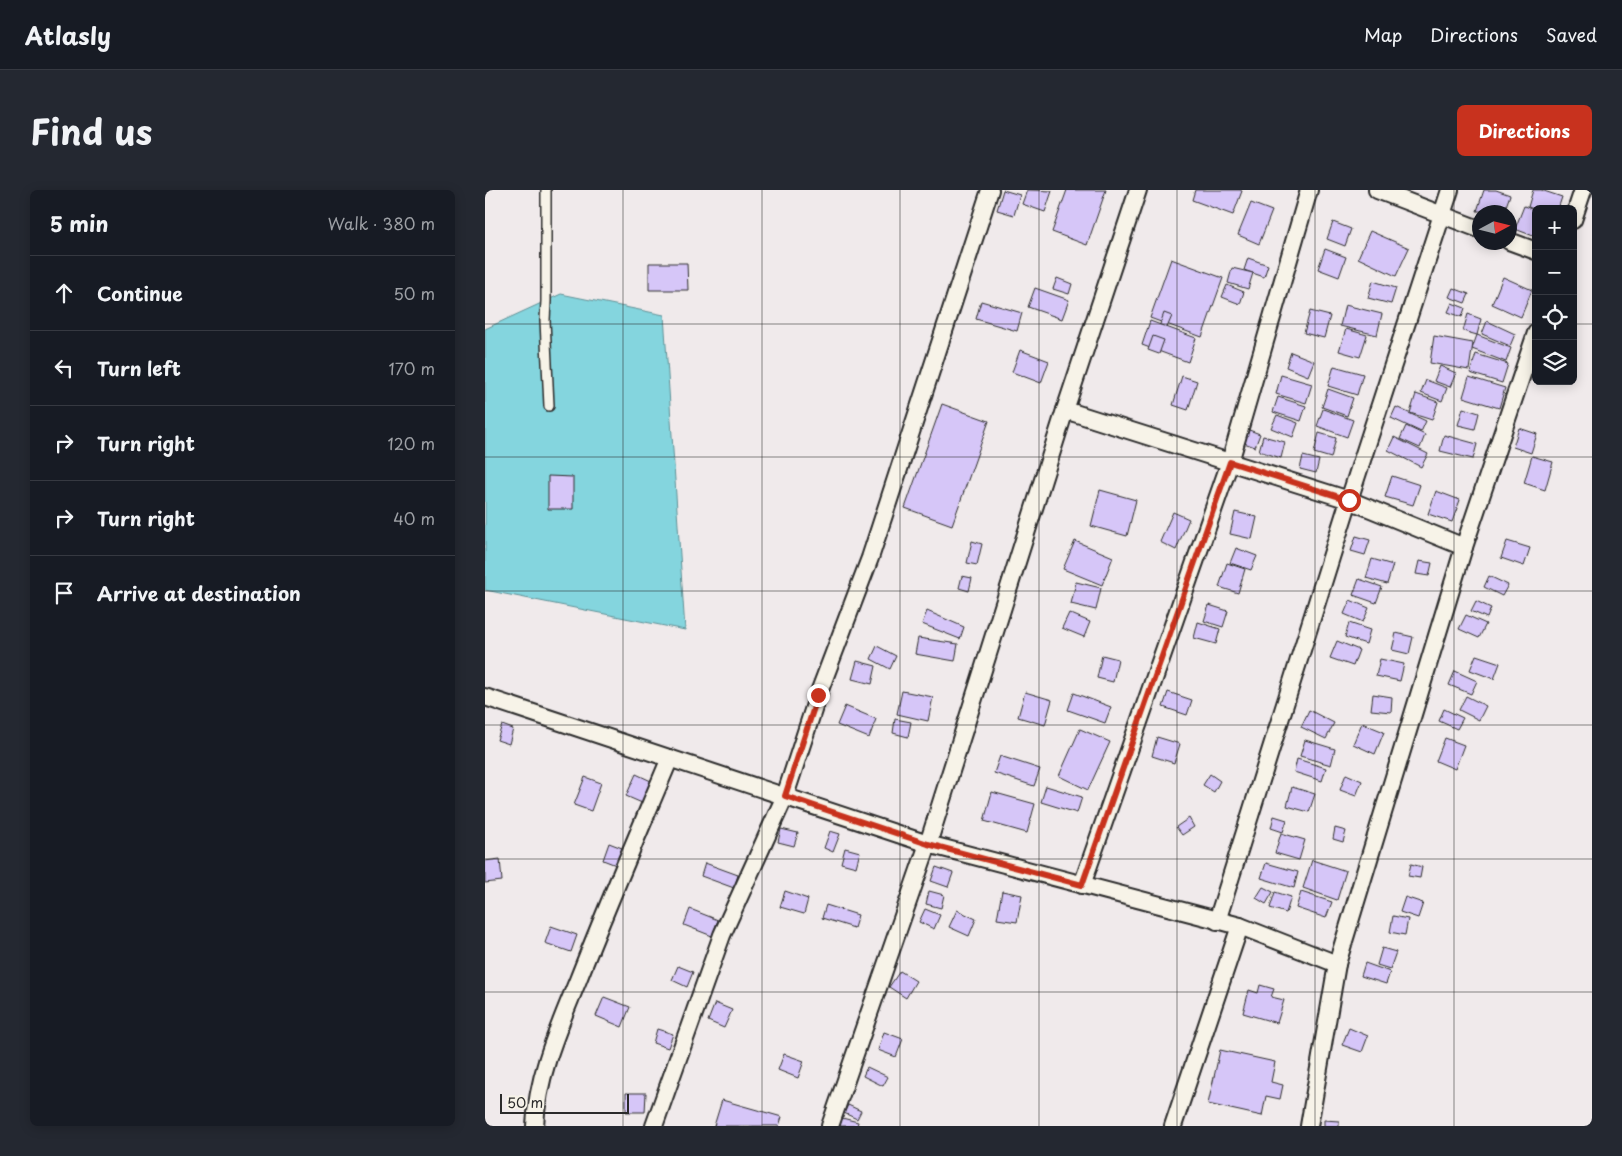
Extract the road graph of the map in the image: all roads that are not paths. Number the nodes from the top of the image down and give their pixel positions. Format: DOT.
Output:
graph roads {
  1 [pos="546,190"];
  2 [pos="990,190"];
  3 [pos="1138,190"];
  4 [pos="1309,190"];
  5 [pos="1377,190"];
  6 [pos="1450,190"];
  7 [pos="1583,190"];
  8 [pos="1577,208"];
  9 [pos="1442,214"];
  10 [pos="1472,226"];
  11 [pos="1517,243"];
  12 [pos="1534,250"];
  13 [pos="1534,340"];
  14 [pos="549,406"];
  15 [pos="1065,410"];
  16 [pos="1230,462"];
  17 [pos="1349,500"];
  18 [pos="1464,547"];
  19 [pos="485,698"];
  20 [pos="669,758"];
  21 [pos="785,796"];
  22 [pos="928,844"];
  23 [pos="1082,885"];
  24 [pos="1217,921"];
  25 [pos="1240,926"];
  26 [pos="1337,964"];
  27 [pos="535,1126"];
  28 [pos="654,1126"];
  29 [pos="830,1126"];
  30 [pos="1173,1126"];
  31 [pos="1309,1126"];
  1 -- 14 [label="lane"];
  2 -- 21 [label="street"];
  3 -- 15 [label="street"];
  4 -- 16 [label="street"];
  5 -- 9 [label="street"];
  6 -- 9 [label="street"];
  7 -- 8 [label="street"];
  9 -- 10 [label="street"];
  9 -- 17 [label="street"];
  11 -- 12 [label="street"];
  13 -- 18 [label="street"];
  15 -- 16 [label="street"];
  15 -- 22 [label="street"];
  16 -- 17 [label="street"];
  16 -- 23 [label="street"];
  17 -- 18 [label="street"];
  17 -- 24 [label="street"];
  18 -- 26 [label="street"];
  19 -- 20 [label="street"];
  20 -- 21 [label="street"];
  20 -- 27 [label="street"];
  21 -- 22 [label="street"];
  21 -- 28 [label="street"];
  22 -- 23 [label="street"];
  22 -- 29 [label="street"];
  23 -- 24 [label="street"];
  24 -- 25 [label="street"];
  25 -- 26 [label="street"];
  25 -- 30 [label="street"];
  26 -- 31 [label="street"];
}
